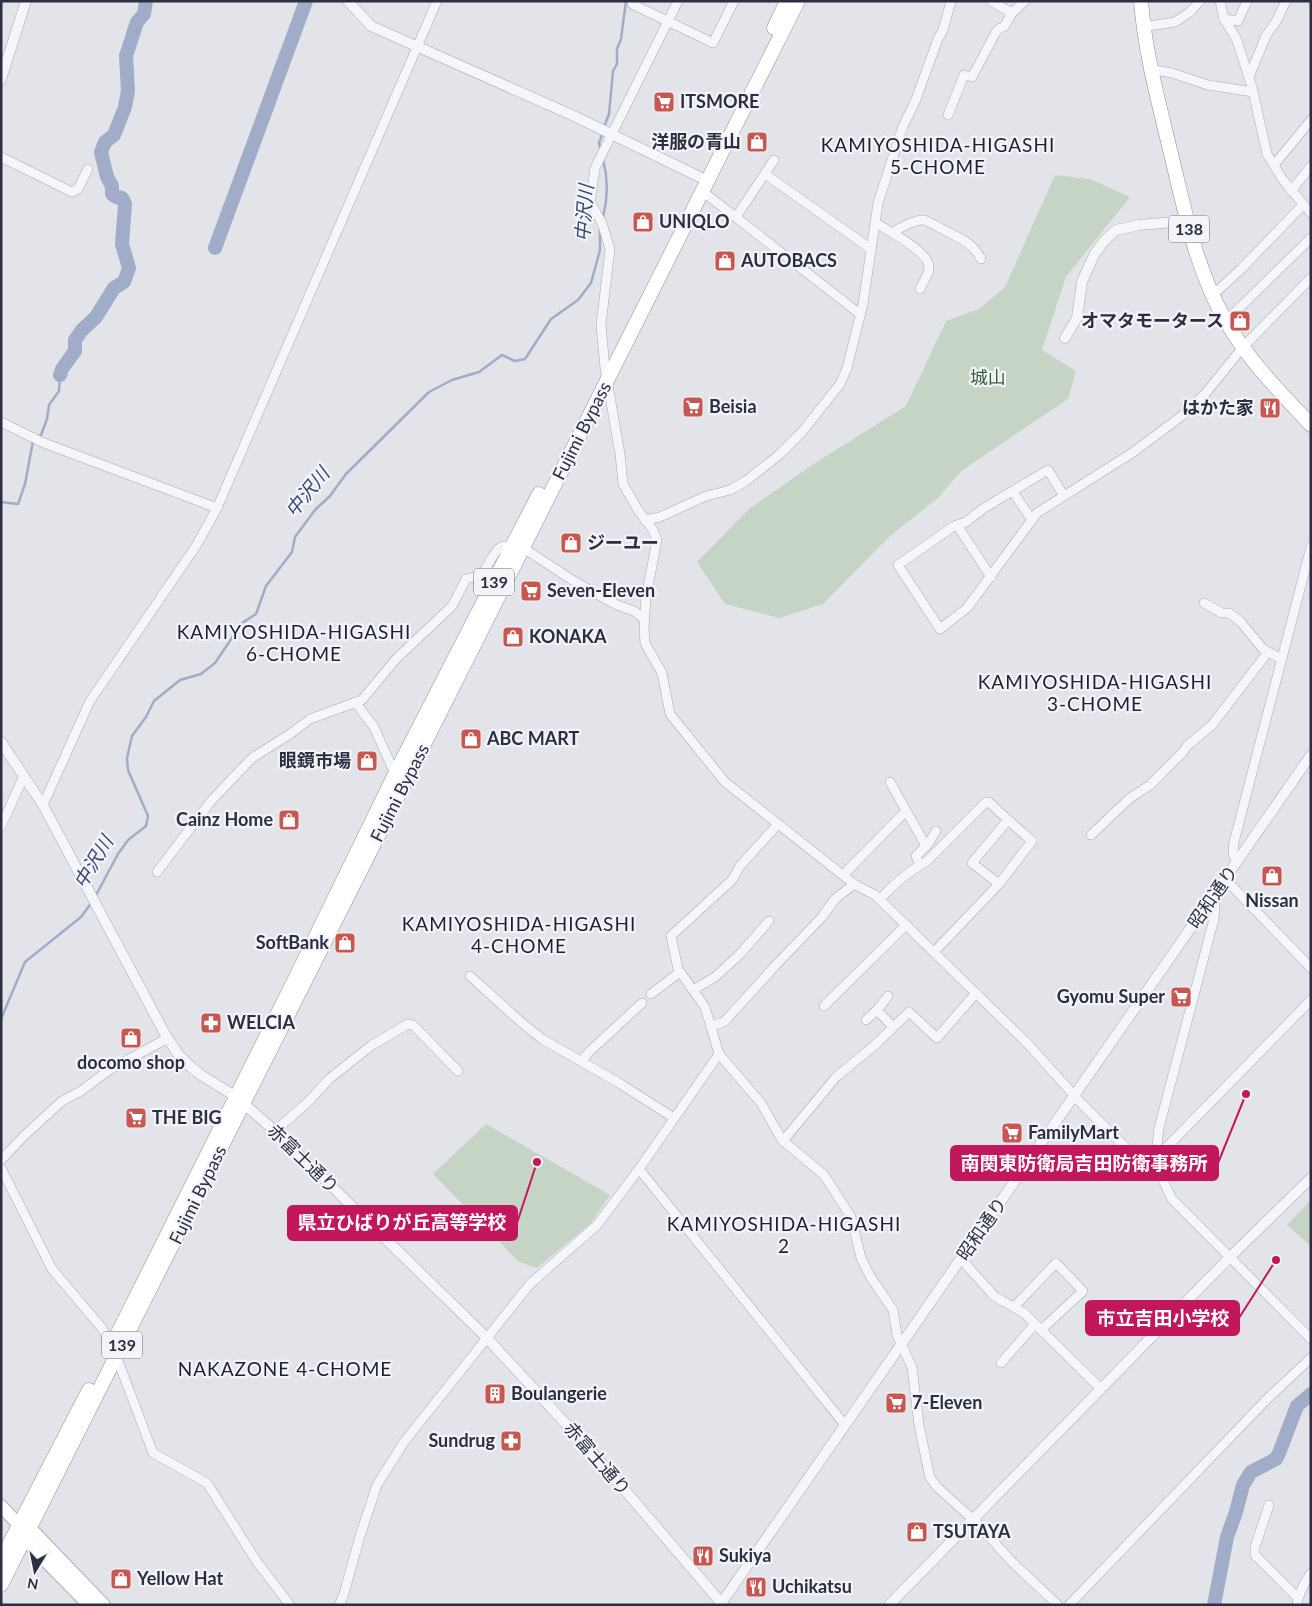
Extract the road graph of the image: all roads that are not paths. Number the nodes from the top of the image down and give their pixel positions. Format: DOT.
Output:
graph roads {
  1 [pos="26,1"];
  2 [pos="348,1"];
  3 [pos="438,1"];
  4 [pos="632,1"];
  5 [pos="678,1"];
  6 [pos="734,1"];
  7 [pos="787,1"];
  8 [pos="798,1"];
  9 [pos="951,1"];
  10 [pos="991,1"];
  11 [pos="1025,1"];
  12 [pos="1141,1"];
  13 [pos="1200,1"];
  14 [pos="1220,1"];
  15 [pos="1247,1"];
  16 [pos="1286,1"];
  17 [pos="1012,13"];
  18 [pos="1224,19"];
  19 [pos="669,21"];
  20 [pos="1143,27"];
  21 [pos="418,47"];
  22 [pos="1150,69"];
  23 [pos="1249,77"];
  24 [pos="1,79"];
  25 [pos="1253,92"];
  26 [pos="948,114"];
  27 [pos="1311,120"];
  28 [pos="611,134"];
  29 [pos="1,157"];
  30 [pos="774,160"];
  31 [pos="1274,165"];
  32 [pos="1311,166"];
  33 [pos="88,168"];
  34 [pos="765,174"];
  35 [pos="703,183"];
  36 [pos="1291,191"];
  37 [pos="1309,210"];
  38 [pos="736,217"];
  39 [pos="1187,221"];
  40 [pos="876,223"];
  41 [pos="893,233"];
  42 [pos="1311,238"];
  43 [pos="871,249"];
  44 [pos="981,259"];
  45 [pos="1311,278"];
  46 [pos="920,289"];
  47 [pos="1213,295"];
  48 [pos="860,314"];
  49 [pos="1226,322"];
  50 [pos="1065,338"];
  51 [pos="1242,347"];
  52 [pos="604,368"];
  53 [pos="607,382"];
  54 [pos="1,422"];
  55 [pos="1311,426"];
  56 [pos="1014,492"];
  57 [pos="1064,496"];
  58 [pos="217,508"];
  59 [pos="645,520"];
  60 [pos="1032,520"];
  61 [pos="957,525"];
  62 [pos="1311,547"];
  63 [pos="517,549"];
  64 [pos="991,577"];
  65 [pos="1204,603"];
  66 [pos="644,619"];
  67 [pos="1268,652"];
  68 [pos="1281,659"];
  69 [pos="355,702"];
  70 [pos="1,742"];
  71 [pos="1311,755"];
  72 [pos="395,774"];
  73 [pos="24,776"];
  74 [pos="890,782"];
  75 [pos="43,805"];
  76 [pos="906,811"];
  77 [pos="1008,820"];
  78 [pos="778,824"];
  79 [pos="1,826"];
  80 [pos="936,831"];
  81 [pos="1091,835"];
  82 [pos="926,846"];
  83 [pos="1237,862"];
  84 [pos="919,864"];
  85 [pos="157,872"];
  86 [pos="843,875"];
  87 [pos="1225,879"];
  88 [pos="854,884"];
  89 [pos="999,884"];
  90 [pos="1214,895"];
  91 [pos="880,899"];
  92 [pos="770,921"];
  93 [pos="906,925"];
  94 [pos="934,952"];
  95 [pos="1311,968"];
  96 [pos="680,972"];
  97 [pos="470,976"];
  98 [pos="693,990"];
  99 [pos="976,993"];
  100 [pos="651,994"];
  101 [pos="888,996"];
  102 [pos="1311,1000"];
  103 [pos="642,1003"];
  104 [pos="824,1006"];
  105 [pos="877,1010"];
  106 [pos="866,1020"];
  107 [pos="711,1027"];
  108 [pos="893,1027"];
  109 [pos="168,1038"];
  110 [pos="718,1054"];
  111 [pos="582,1061"];
  112 [pos="458,1071"];
  113 [pos="1074,1096"];
  114 [pos="239,1100"];
  115 [pos="674,1118"];
  116 [pos="275,1131"];
  117 [pos="783,1141"];
  118 [pos="1158,1156"];
  119 [pos="1,1160"];
  120 [pos="1,1168"];
  121 [pos="639,1169"];
  122 [pos="1159,1172"];
  123 [pos="1311,1178"];
  124 [pos="1229,1258"];
  125 [pos="961,1259"];
  126 [pos="1014,1307"];
  127 [pos="1038,1327"];
  128 [pos="487,1338"];
  129 [pos="1311,1339"];
  130 [pos="902,1344"];
  131 [pos="114,1351"];
  132 [pos="1311,1358"];
  133 [pos="1001,1363"];
  134 [pos="1101,1389"];
  135 [pos="845,1425"];
  136 [pos="1,1506"];
  137 [pos="1269,1506"];
  138 [pos="972,1519"];
  139 [pos="24,1531"];
  140 [pos="1,1560"];
  141 [pos="1311,1573"];
  142 [pos="1,1585"];
  143 [pos="1298,1601"];
  144 [pos="722,1604"];
  145 [pos="89,1605"];
  146 [pos="104,1605"];
  147 [pos="290,1605"];
  148 [pos="339,1605"];
  149 [pos="889,1605"];
  150 [pos="1058,1605"];
  151 [pos="1069,1605"];
  1 -- 24 [label="street"];
  2 -- 21 [label="street"];
  3 -- 21 [label="street"];
  4 -- 19 [label="street"];
  5 -- 19 [label="street"];
  6 -- 19 [label="street"];
  7 -- 35 [label="highway, Fujimi Bypass / 139"];
  8 -- 35 [label="highway, Fujimi Bypass / 139"];
  9 -- 40 [label="street"];
  10 -- 17 [label="street"];
  11 -- 17 [label="street"];
  12 -- 20 [label="highway, 138"];
  13 -- 20 [label="street"];
  14 -- 18 [label="street"];
  15 -- 18 [label="street"];
  16 -- 23 [label="street"];
  17 -- 26 [label="street"];
  18 -- 23 [label="street"];
  19 -- 28 [label="street"];
  20 -- 22 [label="highway, 138"];
  21 -- 28 [label="street"];
  21 -- 58 [label="street"];
  22 -- 25 [label="street"];
  22 -- 39 [label="highway, 138"];
  23 -- 25 [label="street"];
  25 -- 31 [label="street"];
  27 -- 31 [label="street"];
  28 -- 35 [label="street"];
  28 -- 52 [label="street"];
  29 -- 33 [label="street"];
  30 -- 34 [label="street"];
  31 -- 36 [label="street"];
  32 -- 36 [label="street"];
  34 -- 38 [label="street"];
  34 -- 43 [label="street"];
  35 -- 38 [label="street"];
  35 -- 52 [label="highway, Fujimi Bypass / 139"];
  35 -- 53 [label="highway, Fujimi Bypass / 139"];
  36 -- 37 [label="street"];
  37 -- 47 [label="street"];
  38 -- 48 [label="street"];
  39 -- 47 [label="highway, 138"];
  39 -- 50 [label="street"];
  40 -- 41 [label="street"];
  40 -- 43 [label="street"];
  41 -- 44 [label="street"];
  41 -- 46 [label="street"];
  42 -- 49 [label="street"];
  43 -- 48 [label="street"];
  45 -- 51 [label="street"];
  47 -- 49 [label="highway, 138"];
  48 -- 59 [label="street"];
  49 -- 51 [label="highway, 138"];
  51 -- 55 [label="highway, 138"];
  51 -- 57 [label="street"];
  52 -- 53 [label="street"];
  52 -- 63 [label="highway, Fujimi Bypass / 139"];
  53 -- 59 [label="street"];
  53 -- 63 [label="highway, Fujimi Bypass / 139"];
  54 -- 58 [label="street"];
  56 -- 57 [label="street"];
  56 -- 60 [label="street"];
  56 -- 61 [label="street"];
  57 -- 60 [label="street"];
  58 -- 75 [label="street"];
  59 -- 66 [label="street"];
  60 -- 64 [label="street"];
  61 -- 64 [label="street"];
  61 -- 64 [label="street"];
  62 -- 68 [label="street"];
  63 -- 66 [label="street"];
  63 -- 69 [label="street"];
  63 -- 72 [label="highway, Fujimi Bypass / 139"];
  63 -- 114 [label="highway, Fujimi Bypass / 139"];
  65 -- 67 [label="street"];
  66 -- 78 [label="street"];
  67 -- 68 [label="street"];
  67 -- 81 [label="street"];
  68 -- 83 [label="street"];
  69 -- 72 [label="street"];
  69 -- 85 [label="street"];
  70 -- 73 [label="street, 赤富士通り"];
  71 -- 83 [label="street, 昭和通り"];
  72 -- 114 [label="highway, Fujimi Bypass / 139"];
  73 -- 75 [label="street, 赤富士通り"];
  73 -- 79 [label="street"];
  74 -- 76 [label="street"];
  75 -- 109 [label="street, 赤富士通り"];
  76 -- 82 [label="street"];
  76 -- 86 [label="street"];
  77 -- 84 [label="street"];
  77 -- 89 [label="street"];
  77 -- 89 [label="street"];
  78 -- 86 [label="street"];
  78 -- 96 [label="street"];
  80 -- 82 [label="street"];
  82 -- 84 [label="street"];
  83 -- 87 [label="street, 昭和通り"];
  84 -- 91 [label="street"];
  86 -- 88 [label="street"];
  87 -- 90 [label="street, 昭和通り"];
  87 -- 95 [label="street"];
  88 -- 91 [label="street"];
  88 -- 107 [label="street"];
  89 -- 94 [label="street"];
  90 -- 113 [label="street, 昭和通り"];
  90 -- 118 [label="street"];
  91 -- 93 [label="street"];
  92 -- 98 [label="street"];
  93 -- 94 [label="street"];
  93 -- 104 [label="street"];
  94 -- 99 [label="street"];
  96 -- 98 [label="street"];
  96 -- 100 [label="street"];
  97 -- 111 [label="street"];
  98 -- 107 [label="street"];
  99 -- 108 [label="street"];
  99 -- 113 [label="street"];
  101 -- 105 [label="street"];
  102 -- 118 [label="street"];
  103 -- 111 [label="street"];
  105 -- 106 [label="street"];
  105 -- 108 [label="street"];
  107 -- 110 [label="street"];
  108 -- 117 [label="street"];
  109 -- 114 [label="street, 赤富士通り"];
  109 -- 119 [label="street"];
  110 -- 115 [label="street"];
  110 -- 117 [label="street"];
  111 -- 115 [label="street"];
  112 -- 116 [label="street"];
  113 -- 122 [label="street"];
  113 -- 125 [label="street, 昭和通り"];
  114 -- 116 [label="street, 赤富士通り"];
  114 -- 131 [label="highway, Fujimi Bypass / 139"];
  115 -- 121 [label="street"];
  116 -- 128 [label="street, 赤富士通り"];
  117 -- 130 [label="street"];
  118 -- 122 [label="street"];
  120 -- 131 [label="street"];
  121 -- 128 [label="street"];
  121 -- 135 [label="street"];
  122 -- 124 [label="street"];
  123 -- 124 [label="street"];
  124 -- 129 [label="street"];
  124 -- 134 [label="street"];
  125 -- 126 [label="street"];
  125 -- 130 [label="street, 昭和通り"];
  126 -- 127 [label="street"];
  126 -- 127 [label="street"];
  127 -- 133 [label="street"];
  127 -- 134 [label="street"];
  128 -- 144 [label="street, 赤富士通り"];
  128 -- 148 [label="street"];
  130 -- 135 [label="street, 昭和通り"];
  130 -- 138 [label="street"];
  131 -- 139 [label="highway, Fujimi Bypass / 139"];
  131 -- 147 [label="street"];
  132 -- 151 [label="street"];
  134 -- 138 [label="street"];
  135 -- 144 [label="street, 昭和通り"];
  136 -- 139 [label="main road"];
  137 -- 143 [label="street"];
  138 -- 149 [label="street"];
  138 -- 150 [label="street"];
  139 -- 140 [label="highway, Fujimi Bypass / 139"];
  139 -- 142 [label="highway, Fujimi Bypass / 139"];
  139 -- 145 [label="main road"];
  139 -- 146 [label="main road"];
  141 -- 143 [label="street"];
}
